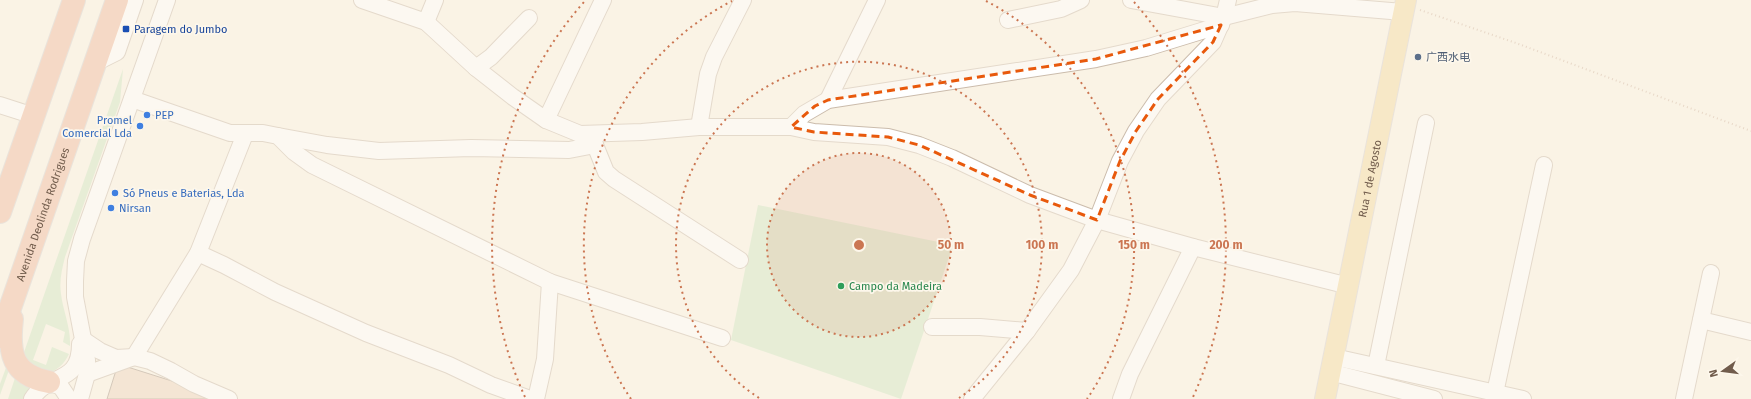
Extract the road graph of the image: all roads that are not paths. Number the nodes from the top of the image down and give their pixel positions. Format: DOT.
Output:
graph roads {
  1 [pos="74,0"];
  2 [pos="117,0"];
  3 [pos="135,0"];
  4 [pos="167,0"];
  5 [pos="362,0"];
  6 [pos="435,0"];
  7 [pos="603,0"];
  8 [pos="743,0"];
  9 [pos="876,0"];
  10 [pos="1081,0"];
  11 [pos="1131,0"];
  12 [pos="1228,0"];
  13 [pos="1405,6"];
  14 [pos="529,18"];
  15 [pos="1008,20"];
  16 [pos="1223,21"];
  17 [pos="426,22"];
  18 [pos="95,63"];
  19 [pos="476,68"];
  20 [pos="132,99"];
  21 [pos="828,100"];
  22 [pos="0,105"];
  23 [pos="34,116"];
  24 [pos="546,120"];
  25 [pos="1426,123"];
  26 [pos="699,126"];
  27 [pos="791,127"];
  28 [pos="244,134"];
  29 [pos="580,134"];
  30 [pos="278,136"];
  31 [pos="595,145"];
  32 [pos="1544,165"];
  33 [pos="0,212"];
  34 [pos="1097,220"];
  35 [pos="1193,247"];
  36 [pos="198,254"];
  37 [pos="740,260"];
  38 [pos="1711,273"];
  39 [pos="550,282"];
  40 [pos="1349,286"];
  41 [pos="17,289"];
  42 [pos="1701,320"];
  43 [pos="932,327"];
  44 [pos="1027,330"];
  45 [pos="1751,332"];
  46 [pos="83,333"];
  47 [pos="0,337"];
  48 [pos="722,338"];
  49 [pos="134,357"];
  50 [pos="1332,365"];
  51 [pos="1376,366"];
  52 [pos="87,374"];
  53 [pos="49,382"];
  54 [pos="1495,393"];
  55 [pos="78,398"];
  56 [pos="32,399"];
  57 [pos="229,399"];
  58 [pos="530,399"];
  59 [pos="536,399"];
  60 [pos="972,399"];
  61 [pos="1121,399"];
  62 [pos="1325,399"];
  63 [pos="1434,399"];
  64 [pos="1523,399"];
  65 [pos="1684,399"];
  1 -- 23 [label="highway"];
  2 -- 18 [label="highway, Avenida Deolinda Rodrigues"];
  3 -- 18 [label="street"];
  4 -- 20 [label="street"];
  5 -- 17 [label="street"];
  6 -- 17 [label="street"];
  7 -- 24 [label="street"];
  8 -- 26 [label="street"];
  9 -- 21 [label="street"];
  10 -- 15 [label="street"];
  11 -- 16 [label="street"];
  12 -- 16 [label="street"];
  13 -- 16 [label="street"];
  13 -- 40 [label="main road, Rua 1 de Agosto"];
  14 -- 19 [label="street"];
  16 -- 21 [label="street"];
  16 -- 34 [label="street"];
  17 -- 19 [label="street"];
  18 -- 41 [label="highway, Avenida Deolinda Rodrigues"];
  19 -- 24 [label="street"];
  20 -- 28 [label="street"];
  20 -- 46 [label="street"];
  21 -- 27 [label="street"];
  22 -- 23 [label="street"];
  23 -- 33 [label="highway"];
  24 -- 29 [label="street"];
  25 -- 51 [label="street"];
  26 -- 27 [label="street"];
  26 -- 29 [label="street"];
  27 -- 34 [label="street"];
  28 -- 30 [label="street"];
  28 -- 36 [label="street"];
  29 -- 31 [label="street"];
  30 -- 31 [label="street"];
  30 -- 39 [label="street"];
  31 -- 37 [label="street"];
  32 -- 54 [label="street"];
  34 -- 35 [label="street"];
  34 -- 44 [label="street"];
  35 -- 40 [label="street"];
  35 -- 61 [label="street"];
  36 -- 49 [label="street"];
  36 -- 58 [label="street"];
  38 -- 42 [label="street"];
  39 -- 48 [label="street"];
  39 -- 59 [label="street"];
  40 -- 50 [label="main road, Rua 1 de Agosto"];
  41 -- 47 [label="highway, Avenida Deolinda Rodrigues"];
  41 -- 53 [label="highway"];
  42 -- 45 [label="street"];
  42 -- 65 [label="street"];
  43 -- 44 [label="street"];
  44 -- 60 [label="street"];
  46 -- 49 [label="street"];
  46 -- 52 [label="street"];
  46 -- 53 [label="street"];
  49 -- 52 [label="street"];
  49 -- 57 [label="street"];
  50 -- 51 [label="street"];
  50 -- 62 [label="main road, Rua 1 de Agosto"];
  50 -- 63 [label="street"];
  51 -- 54 [label="street"];
  52 -- 55 [label="street"];
  53 -- 55 [label="street"];
  53 -- 56 [label="street"];
  54 -- 64 [label="street"];
}
